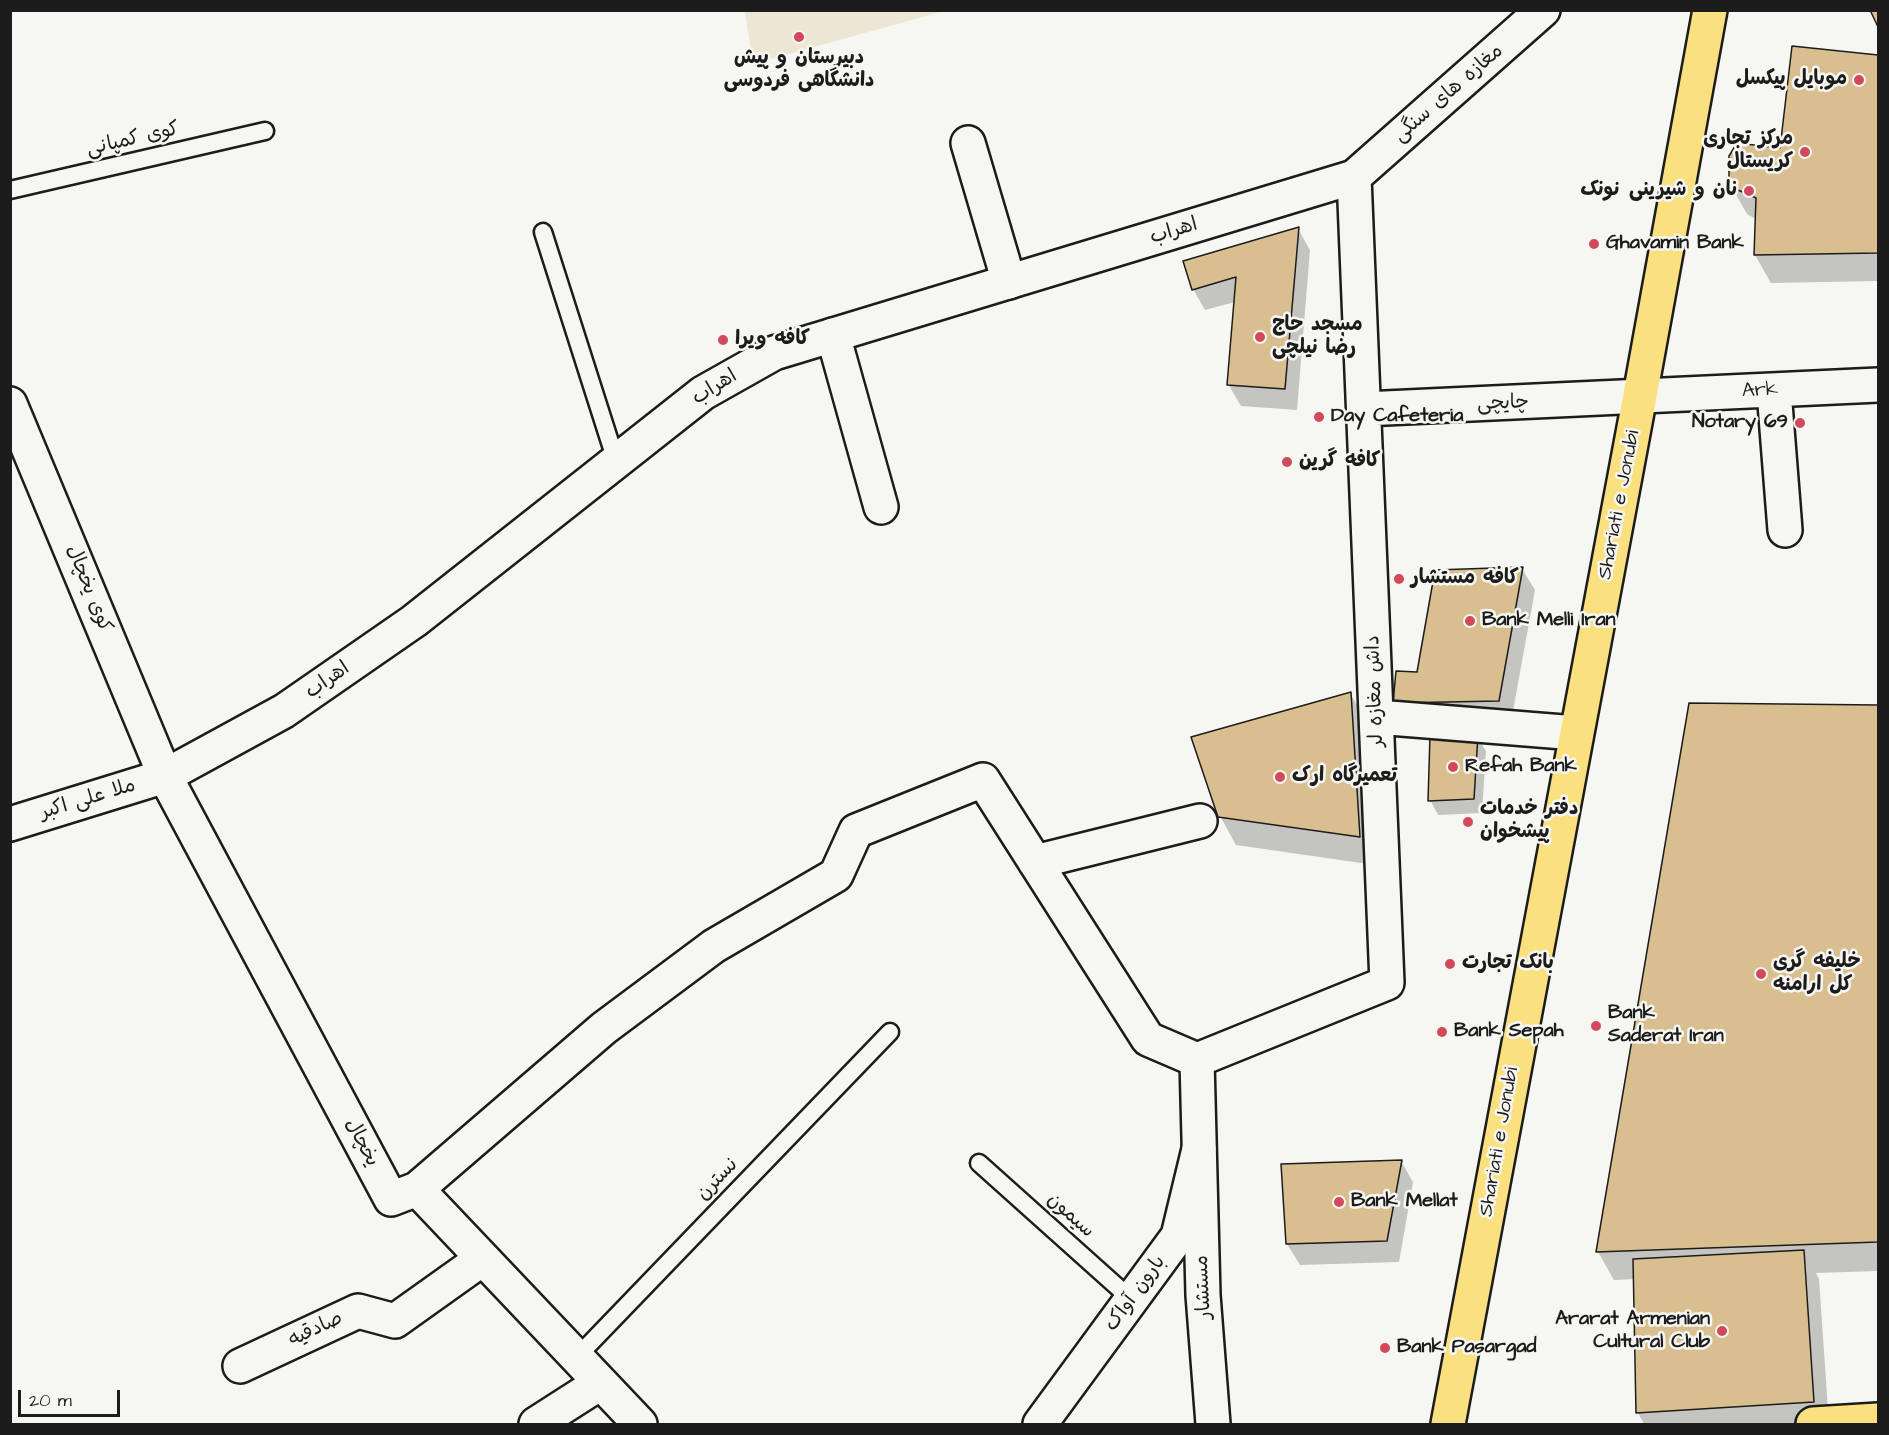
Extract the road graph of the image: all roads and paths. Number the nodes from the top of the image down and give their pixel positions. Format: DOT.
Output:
graph roads {
  1 [pos="1543,10"];
  2 [pos="1710,10"];
  3 [pos="266,131"];
  4 [pos="968,143"];
  5 [pos="1354,177"];
  6 [pos="10,190"];
  7 [pos="543,231"];
  8 [pos="1009,282"];
  9 [pos="833,335"];
  10 [pos="1878,385"];
  11 [pos="1774,391"];
  12 [pos="1641,398"];
  13 [pos="10,404"];
  14 [pos="1364,409"];
  15 [pos="616,461"];
  16 [pos="881,507"];
  17 [pos="1785,530"];
  18 [pos="1377,717"];
  19 [pos="1576,733"];
  20 [pos="165,776"];
  21 [pos="1200,821"];
  22 [pos="10,824"];
  23 [pos="1035,862"];
  24 [pos="890,1032"];
  25 [pos="1197,1059"];
  26 [pos="1199,1149"];
  27 [pos="979,1163"];
  28 [pos="417,1190"];
  29 [pos="482,1259"];
  30 [pos="1132,1300"];
  31 [pos="576,1358"];
  32 [pos="240,1366"];
  33 [pos="600,1383"];
  34 [pos="1878,1420"];
  35 [pos="536,1425"];
  36 [pos="640,1425"];
  37 [pos="1040,1425"];
  38 [pos="1213,1425"];
  39 [pos="1448,1425"];
  40 [pos="1813,1425"];
  1 -- 5 [label="street, مغازه های سنگی"];
  2 -- 12 [label="main road, Shariati e Jonubi"];
  3 -- 6 [label="lane, کوی کمپانی"];
  4 -- 8 [label="street"];
  5 -- 8 [label="street, اهراب"];
  5 -- 14 [label="street, داش مغازه لر"];
  7 -- 15 [label="lane"];
  8 -- 9 [label="street, اهراب"];
  9 -- 15 [label="street, اهراب"];
  9 -- 16 [label="street"];
  10 -- 11 [label="street, Ark"];
  11 -- 12 [label="street, Ark"];
  11 -- 17 [label="street"];
  12 -- 14 [label="street, چایچی"];
  12 -- 19 [label="main road, Shariati e Jonubi"];
  13 -- 20 [label="street, کوی یخچال"];
  14 -- 18 [label="street, داش مغازه لر"];
  15 -- 20 [label="street, اهراب"];
  18 -- 19 [label="street"];
  18 -- 25 [label="street, داش مغازه لر"];
  19 -- 39 [label="main road, Shariati e Jonubi"];
  20 -- 22 [label="street, ملا علی اکبر"];
  20 -- 28 [label="street, یخچال"];
  21 -- 23 [label="street"];
  23 -- 25 [label="street"];
  23 -- 28 [label="street"];
  24 -- 31 [label="lane, نسترن"];
  25 -- 26 [label="street"];
  26 -- 30 [label="street, بارون آواک"];
  26 -- 38 [label="street, مستشار"];
  27 -- 30 [label="lane, سیمون"];
  28 -- 29 [label="street"];
  29 -- 31 [label="street"];
  29 -- 32 [label="street, صادقیه"];
  30 -- 37 [label="street, بارون آواک"];
  31 -- 33 [label="street"];
  33 -- 35 [label="street"];
  33 -- 36 [label="street"];
  34 -- 40 [label="main road"];
}
